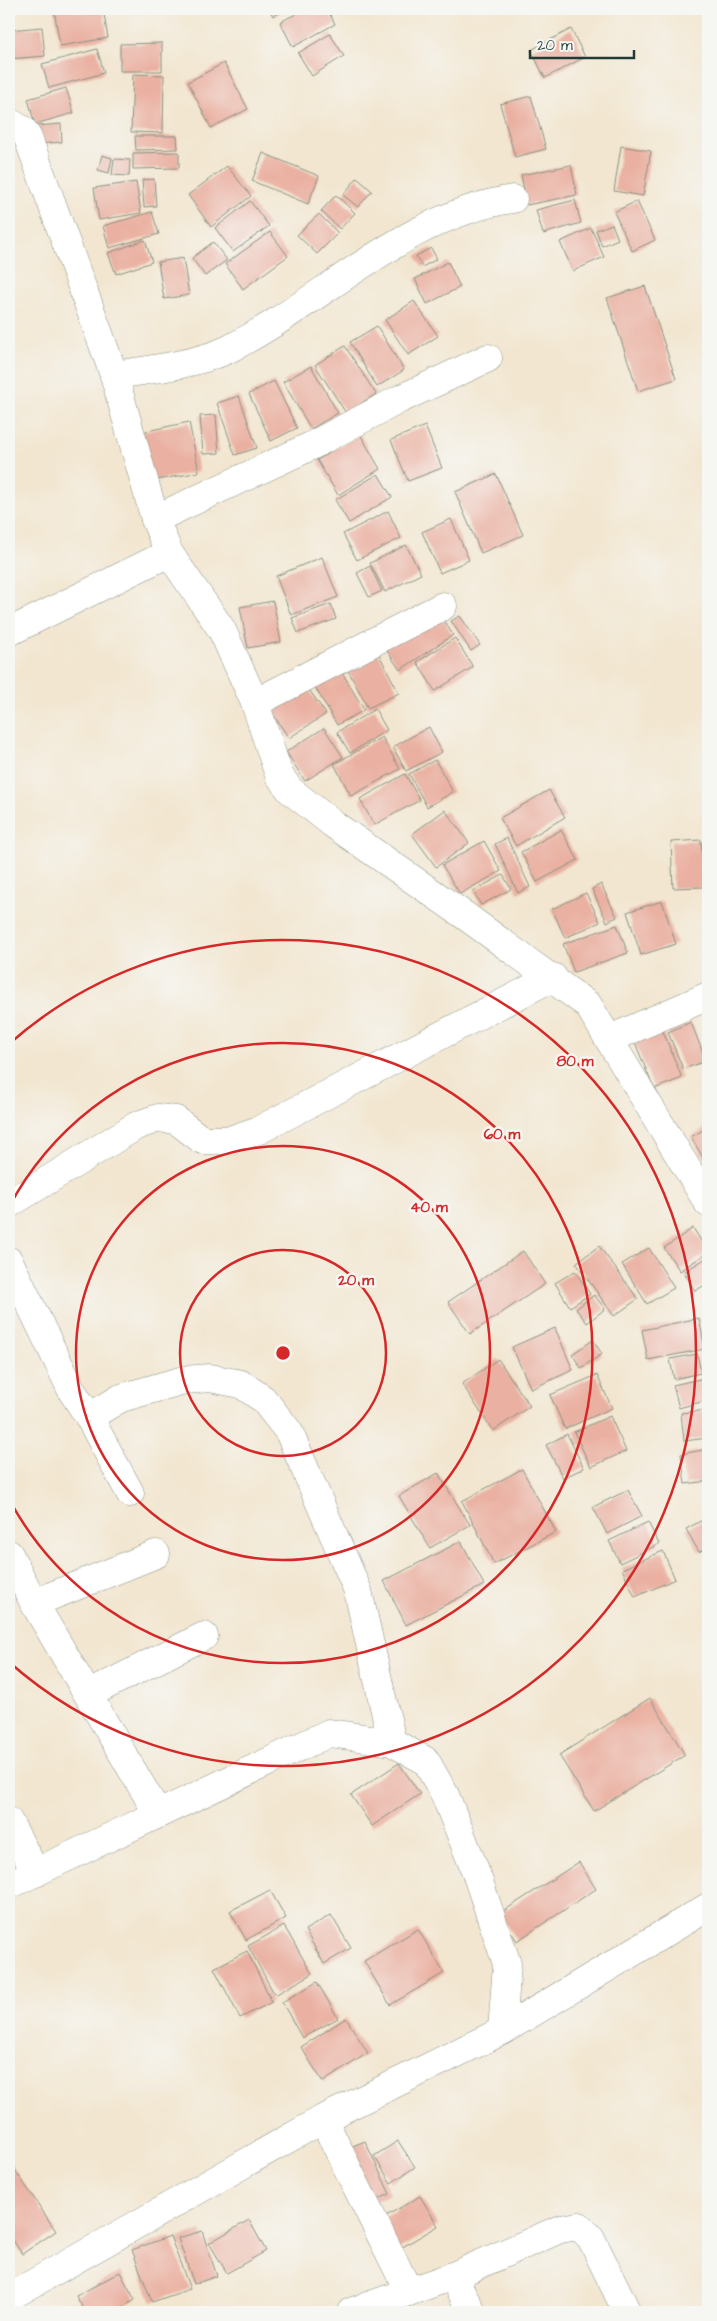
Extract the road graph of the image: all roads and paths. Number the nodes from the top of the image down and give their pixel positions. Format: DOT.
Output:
graph roads {
  1 [pos="9,122"];
  2 [pos="513,199"];
  3 [pos="488,358"];
  4 [pos="114,375"];
  5 [pos="155,519"];
  6 [pos="169,553"];
  7 [pos="443,606"];
  8 [pos="9,632"];
  9 [pos="255,703"];
  10 [pos="553,978"];
  11 [pos="708,996"];
  12 [pos="610,1039"];
  13 [pos="708,1203"];
  14 [pos="9,1204"];
  15 [pos="9,1261"];
  16 [pos="89,1417"];
  17 [pos="130,1493"];
  18 [pos="9,1554"];
  19 [pos="156,1554"];
  20 [pos="34,1603"];
  21 [pos="204,1636"];
  22 [pos="89,1694"];
  23 [pos="392,1742"];
  24 [pos="158,1814"];
  25 [pos="9,1822"];
  26 [pos="36,1873"];
  27 [pos="9,1885"];
  28 [pos="708,1906"];
  29 [pos="502,2031"];
  30 [pos="323,2119"];
  31 [pos="454,2276"];
  32 [pos="409,2292"];
  33 [pos="9,2297"];
  34 [pos="351,2312"];
  35 [pos="472,2312"];
  36 [pos="628,2312"];
  1 -- 4 [label="street"];
  2 -- 4 [label="street"];
  3 -- 5 [label="street"];
  4 -- 5 [label="street"];
  5 -- 6 [label="street"];
  6 -- 8 [label="street"];
  6 -- 9 [label="street"];
  7 -- 9 [label="street"];
  9 -- 10 [label="street"];
  10 -- 12 [label="street"];
  10 -- 14 [label="street"];
  11 -- 12 [label="street"];
  12 -- 13 [label="street"];
  15 -- 16 [label="street"];
  16 -- 17 [label="street"];
  16 -- 23 [label="street"];
  18 -- 20 [label="street"];
  19 -- 20 [label="street"];
  20 -- 22 [label="street"];
  21 -- 22 [label="street"];
  22 -- 24 [label="street"];
  23 -- 24 [label="street"];
  23 -- 29 [label="street"];
  24 -- 26 [label="street"];
  25 -- 26 [label="street"];
  26 -- 27 [label="street"];
  28 -- 29 [label="street"];
  29 -- 30 [label="street"];
  30 -- 32 [label="street"];
  30 -- 33 [label="street"];
  31 -- 32 [label="street"];
  31 -- 35 [label="street"];
  31 -- 36 [label="street"];
  32 -- 34 [label="street"];
}
